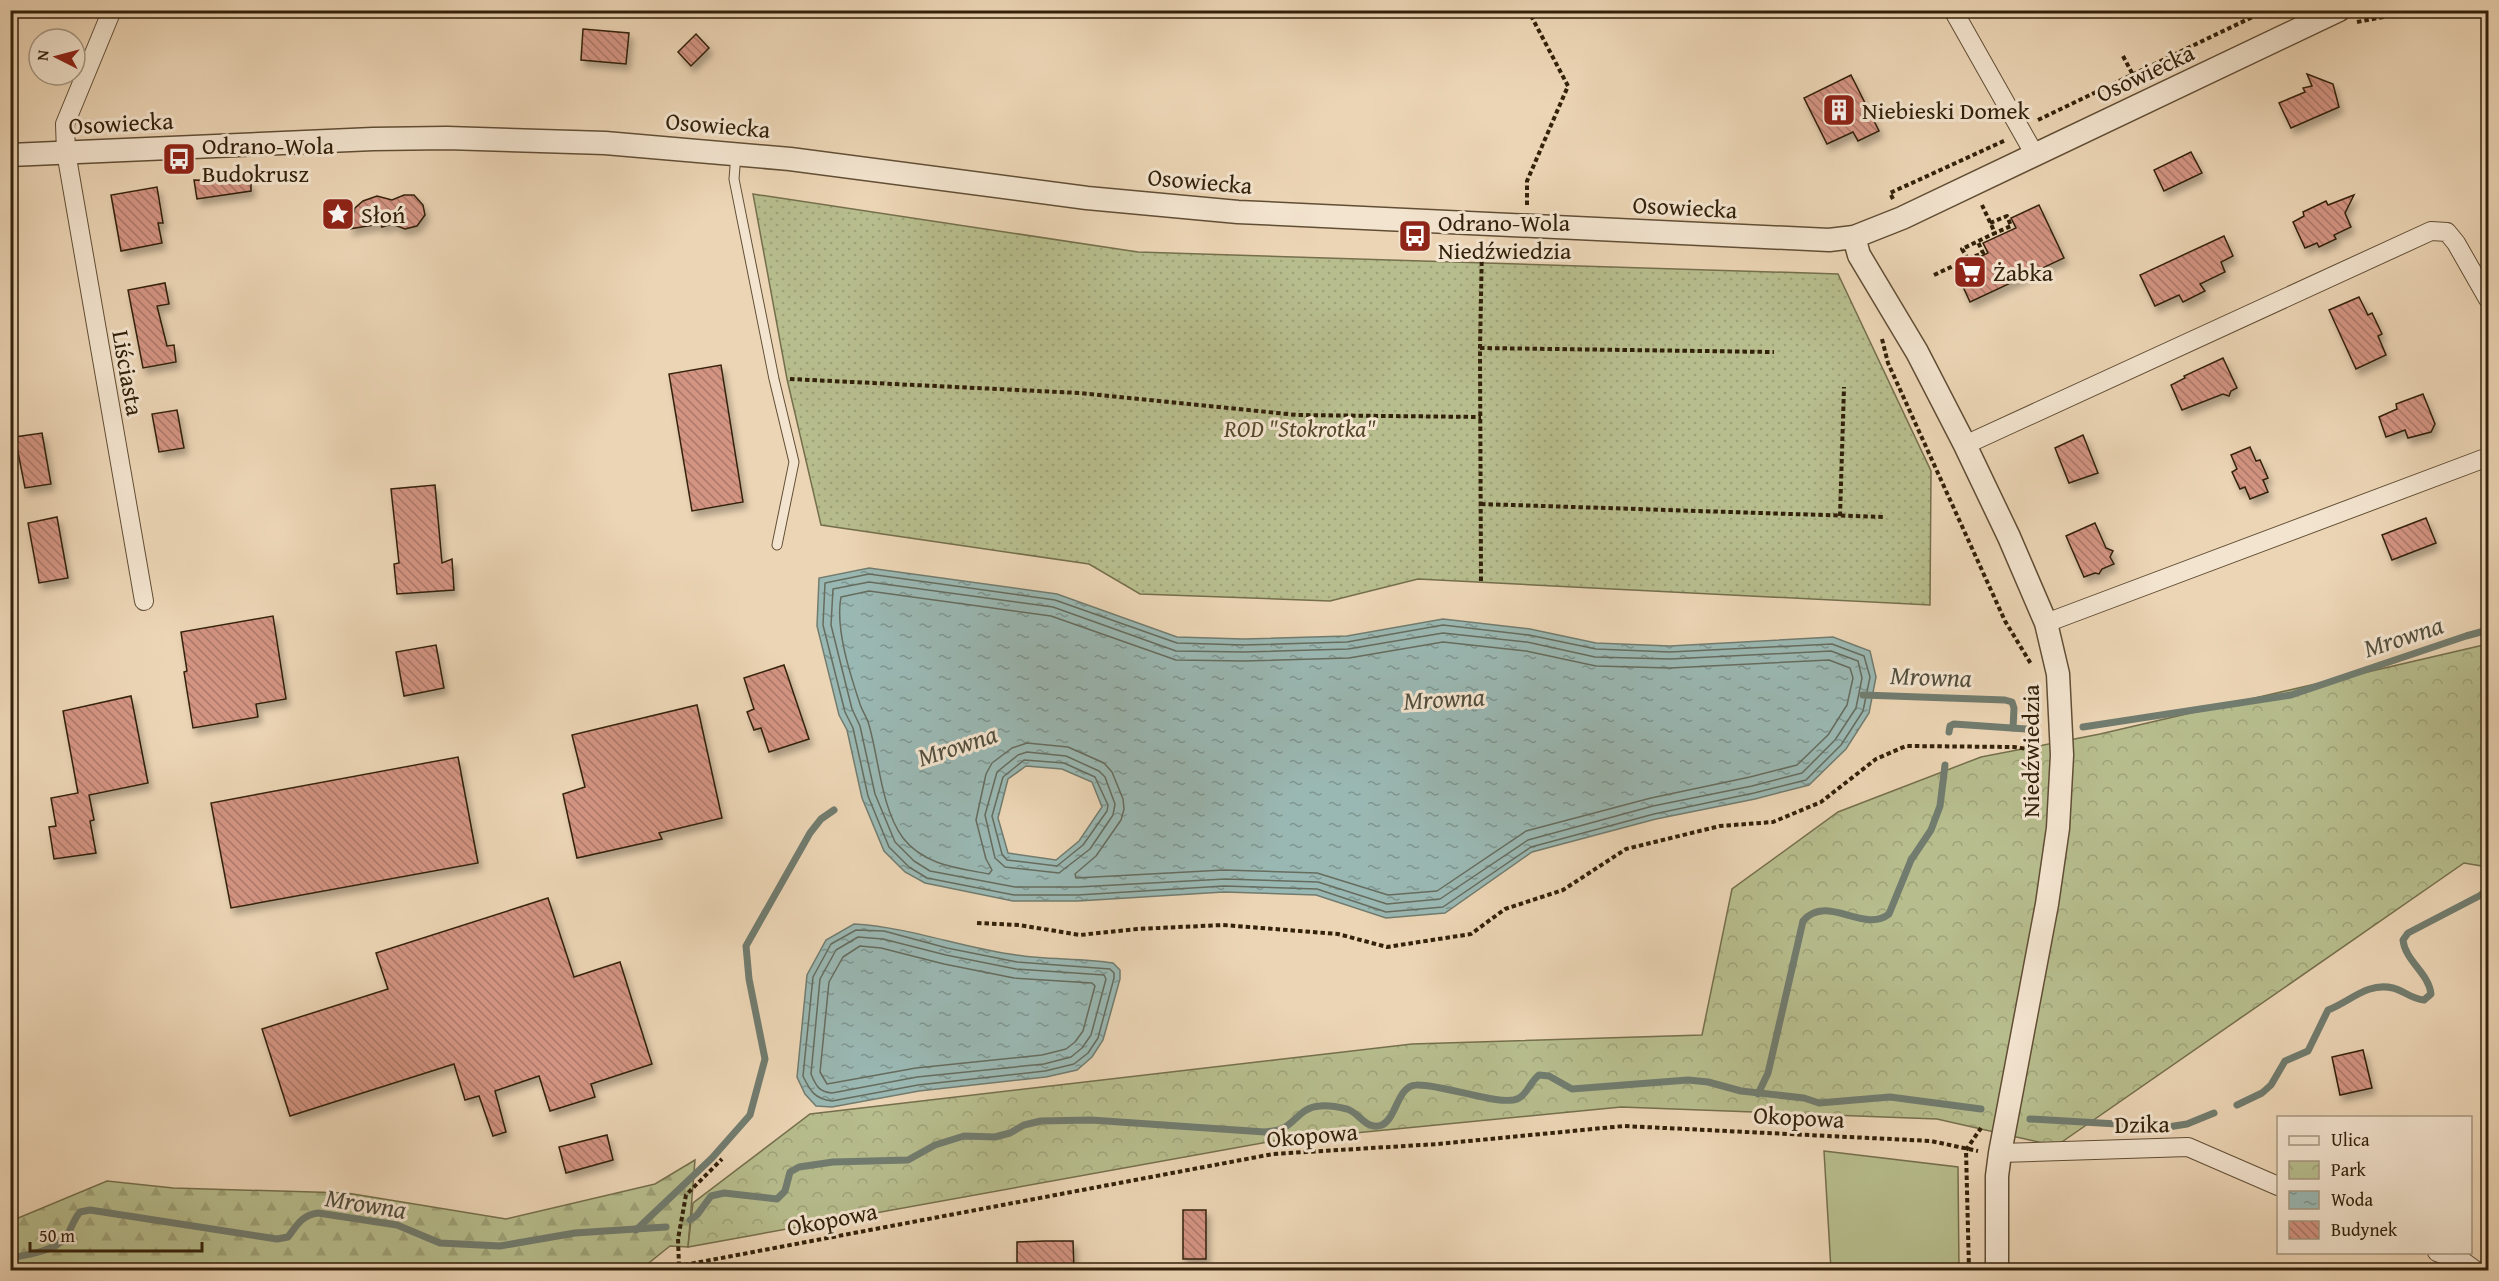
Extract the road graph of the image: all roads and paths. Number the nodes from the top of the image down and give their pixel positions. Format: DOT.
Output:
graph roads {
  1 [pos="112,10"];
  2 [pos="1528,10"];
  3 [pos="1953,10"];
  4 [pos="2267,10"];
  5 [pos="2339,10"];
  6 [pos="2123,57"];
  7 [pos="2133,75"];
  8 [pos="2022,131"];
  9 [pos="66,152"];
  10 [pos="736,154"];
  11 [pos="10,155"];
  12 [pos="2035,155"];
  13 [pos="1979,198"];
  14 [pos="1897,208"];
  15 [pos="1990,223"];
  16 [pos="1483,225"];
  17 [pos="1526,227"];
  18 [pos="1995,233"];
  19 [pos="1854,237"];
  20 [pos="1978,242"];
  21 [pos="1968,259"];
  22 [pos="1934,275"];
  23 [pos="2488,299"];
  24 [pos="1881,335"];
  25 [pos="1480,348"];
  26 [pos="1774,352"];
  27 [pos="774,379"];
  28 [pos="1844,387"];
  29 [pos="1481,417"];
  30 [pos="1965,445"];
  31 [pos="2488,457"];
  32 [pos="1481,504"];
  33 [pos="1840,516"];
  34 [pos="1884,517"];
  35 [pos="777,545"];
  36 [pos="1481,581"];
  37 [pos="144,602"];
  38 [pos="2046,623"];
  39 [pos="2036,672"];
  40 [pos="2062,755"];
  41 [pos="977,922"];
  42 [pos="2000,1153"];
  43 [pos="722,1159"];
  44 [pos="2277,1186"];
  45 [pos="2442,1254"];
  46 [pos="678,1266"];
  47 [pos="670,1270"];
  48 [pos="1969,1270"];
  49 [pos="1997,1270"];
  50 [pos="2475,1270"];
  1 -- 9 [label="street, Liściasta"];
  2 -- 17 [label="path"];
  3 -- 8 [label="street"];
  4 -- 7 [label="path"];
  5 -- 12 [label="street, Osowiecka"];
  6 -- 7 [label="path"];
  7 -- 8 [label="path"];
  8 -- 12 [label="street"];
  8 -- 14 [label="path"];
  9 -- 10 [label="street, Osowiecka"];
  9 -- 11 [label="street, Osowiecka"];
  9 -- 37 [label="street, Liściasta"];
  10 -- 16 [label="street, Osowiecka"];
  10 -- 27 [label="lane"];
  12 -- 19 [label="street, Osowiecka"];
  13 -- 15 [label="path"];
  15 -- 18 [label="path"];
  15 -- 18 [label="path"];
  16 -- 17 [label="street, Osowiecka"];
  16 -- 25 [label="path"];
  17 -- 19 [label="street, Osowiecka"];
  18 -- 20 [label="path"];
  19 -- 30 [label="street, Niedźwiedzia"];
  20 -- 21 [label="path"];
  20 -- 21 [label="path"];
  21 -- 22 [label="path"];
  23 -- 30 [label="street"];
  24 -- 39 [label="path"];
  25 -- 26 [label="path"];
  25 -- 29 [label="path"];
  27 -- 29 [label="path"];
  27 -- 35 [label="lane"];
  28 -- 33 [label="path"];
  29 -- 32 [label="path"];
  30 -- 38 [label="street, Niedźwiedzia"];
  31 -- 38 [label="street"];
  32 -- 33 [label="path"];
  32 -- 36 [label="path"];
  33 -- 34 [label="path"];
  38 -- 40 [label="street, Niedźwiedzia"];
  40 -- 41 [label="path"];
  40 -- 42 [label="street, Niedźwiedzia"];
  42 -- 44 [label="street, Dzika"];
  42 -- 49 [label="street, Niedźwiedzia"];
  43 -- 46 [label="path"];
  45 -- 50 [label="street"];
  46 -- 47 [label="path, Okopowa"];
  46 -- 48 [label="path, Okopowa"];
}
